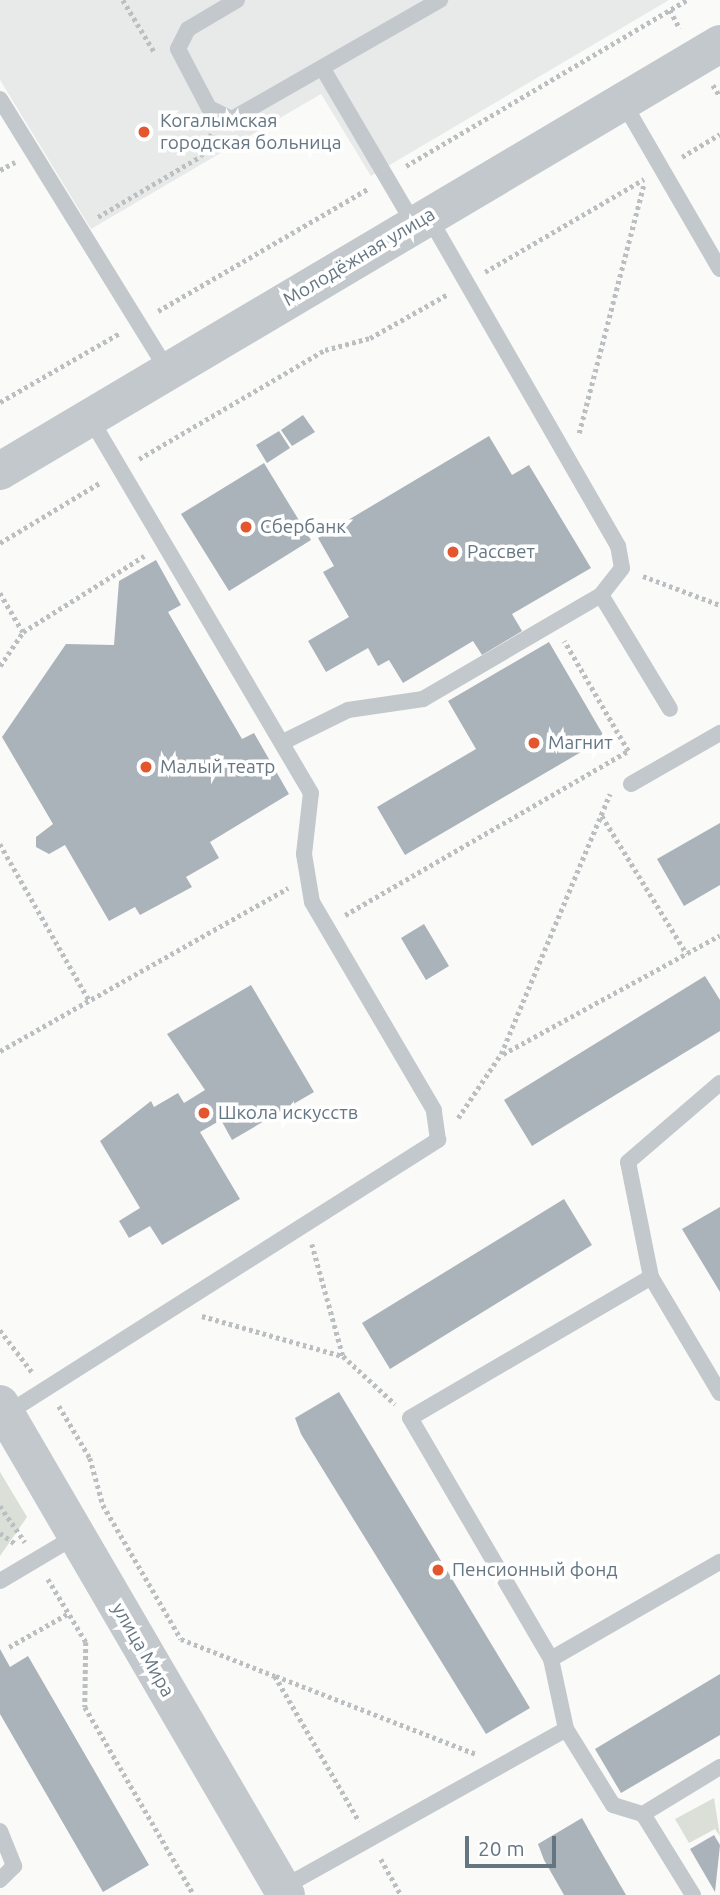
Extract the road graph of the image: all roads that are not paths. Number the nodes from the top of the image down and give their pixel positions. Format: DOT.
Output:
graph roads {
  1 [pos="237,0"];
  2 [pos="440,0"];
  3 [pos="412,7"];
  4 [pos="720,44"];
  5 [pos="323,69"];
  6 [pos="0,99"];
  7 [pos="622,101"];
  8 [pos="421,220"];
  9 [pos="720,269"];
  10 [pos="168,371"];
  11 [pos="90,418"];
  12 [pos="0,471"];
  13 [pos="601,595"];
  14 [pos="670,709"];
  15 [pos="720,733"];
  16 [pos="283,742"];
  17 [pos="631,784"];
  18 [pos="720,1083"];
  19 [pos="651,1277"];
  20 [pos="720,1393"];
  21 [pos="3,1410"];
  22 [pos="76,1535"];
  23 [pos="720,1562"];
  24 [pos="0,1581"];
  25 [pos="551,1659"];
  26 [pos="566,1729"];
  27 [pos="720,1768"];
  28 [pos="643,1814"];
  29 [pos="0,1831"];
  30 [pos="0,1880"];
  31 [pos="284,1892"];
  32 [pos="693,1895"];
  1 -- 5 [label="lane"];
  2 -- 3 [label="lane"];
  3 -- 5 [label="lane"];
  4 -- 7 [label="street, Молодёжная улица"];
  5 -- 8 [label="lane"];
  6 -- 10 [label="lane"];
  7 -- 8 [label="street, Молодёжная улица"];
  7 -- 9 [label="lane"];
  8 -- 10 [label="street, Молодёжная улица"];
  8 -- 13 [label="lane"];
  10 -- 11 [label="street, Молодёжная улица"];
  11 -- 12 [label="street, Молодёжная улица"];
  11 -- 16 [label="lane"];
  13 -- 14 [label="lane"];
  13 -- 16 [label="lane"];
  15 -- 17 [label="lane"];
  16 -- 21 [label="lane"];
  18 -- 19 [label="lane"];
  19 -- 20 [label="lane"];
  19 -- 25 [label="lane"];
  21 -- 22 [label="street, улица Мира"];
  22 -- 24 [label="lane"];
  22 -- 31 [label="street, улица Мира"];
  23 -- 25 [label="lane"];
  25 -- 26 [label="lane"];
  26 -- 28 [label="lane"];
  26 -- 31 [label="lane"];
  27 -- 28 [label="lane"];
  28 -- 32 [label="lane"];
  29 -- 30 [label="lane"];
}
